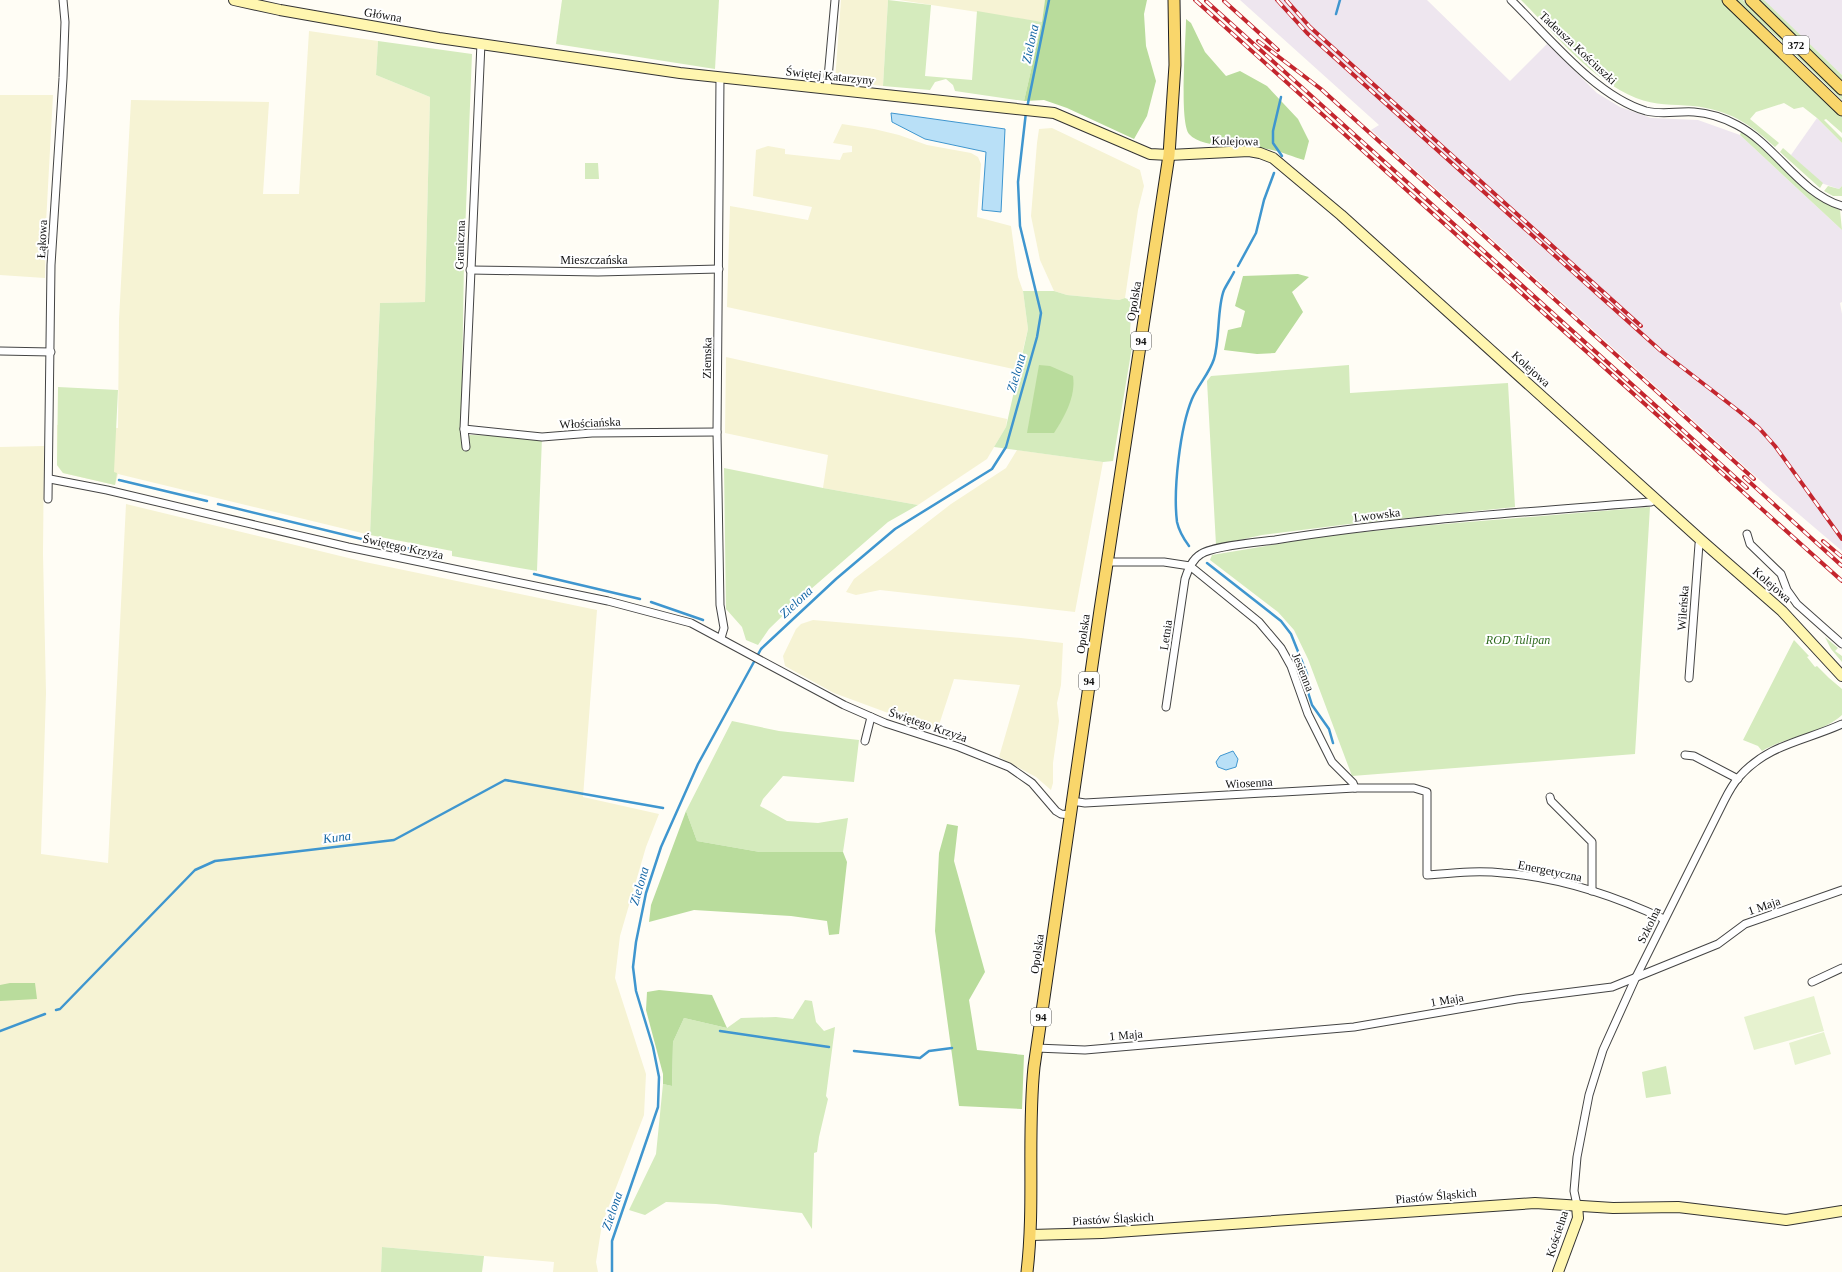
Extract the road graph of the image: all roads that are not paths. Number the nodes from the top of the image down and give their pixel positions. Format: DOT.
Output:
graph roads {
  1 [pos="63,0"];
  2 [pos="234,0"];
  3 [pos="835,0"];
  4 [pos="1174,0"];
  5 [pos="1511,0"];
  6 [pos="1728,0"];
  7 [pos="1751,0"];
  8 [pos="481,43"];
  9 [pos="720,78"];
  10 [pos="827,89"];
  11 [pos="1842,90"];
  12 [pos="1842,110"];
  13 [pos="1169,155"];
  14 [pos="1842,206"];
  15 [pos="470,270"];
  16 [pos="719,270"];
  17 [pos="0,351"];
  18 [pos="51,352"];
  19 [pos="464,429"];
  20 [pos="717,432"];
  21 [pos="466,448"];
  22 [pos="50,479"];
  23 [pos="48,499"];
  24 [pos="1656,499"];
  25 [pos="1747,534"];
  26 [pos="1702,541"];
  27 [pos="1108,562"];
  28 [pos="1190,566"];
  29 [pos="721,638"];
  30 [pos="1842,644"];
  31 [pos="1842,676"];
  32 [pos="1689,678"];
  33 [pos="1166,707"];
  34 [pos="871,717"];
  35 [pos="1842,724"];
  36 [pos="865,741"];
  37 [pos="1685,755"];
  38 [pos="1738,779"];
  39 [pos="1354,788"];
  40 [pos="1550,796"];
  41 [pos="1072,801"];
  42 [pos="1070,815"];
  43 [pos="1427,875"];
  44 [pos="1842,890"];
  45 [pos="1592,891"];
  46 [pos="1664,919"];
  47 [pos="1842,968"];
  48 [pos="1636,976"];
  49 [pos="1812,982"];
  50 [pos="1036,1048"];
  51 [pos="1577,1205"];
  52 [pos="1842,1211"];
  53 [pos="1031,1235"];
  54 [pos="1027,1272"];
  55 [pos="1558,1272"];
  1 -- 18 [label="street, Łąkowa"];
  2 -- 8 [label="street, Główna"];
  3 -- 10 [label="street"];
  4 -- 13 [label="main road, Opolska / 94"];
  5 -- 14 [label="street, Tadeusza Kościuszki"];
  6 -- 12 [label="main road, 372"];
  7 -- 11 [label="main road, 372"];
  8 -- 9 [label="street, Świętej Katarzyny"];
  8 -- 15 [label="street, Graniczna"];
  9 -- 10 [label="street, Świętej Katarzyny"];
  9 -- 16 [label="street, Ziemska"];
  10 -- 13 [label="street, Świętej Katarzyny"];
  13 -- 24 [label="street, Kolejowa"];
  13 -- 27 [label="main road, Opolska / 94"];
  15 -- 16 [label="street, Mieszczańska"];
  15 -- 19 [label="street, Graniczna"];
  16 -- 20 [label="street, Ziemska"];
  17 -- 18 [label="street"];
  18 -- 22 [label="street, Łąkowa"];
  19 -- 20 [label="street, Włościańska"];
  19 -- 21 [label="street, Graniczna"];
  20 -- 29 [label="street, Ziemska"];
  22 -- 23 [label="street, Łąkowa"];
  22 -- 29 [label="street, Świętego Krzyża"];
  24 -- 26 [label="street, Kolejowa"];
  24 -- 28 [label="street, Lwowska"];
  25 -- 30 [label="street"];
  26 -- 31 [label="street, Kolejowa"];
  26 -- 32 [label="street, Wileńska"];
  27 -- 28 [label="street"];
  27 -- 41 [label="main road, Opolska / 94"];
  28 -- 33 [label="street, Letnia"];
  28 -- 39 [label="street, Jesienna"];
  29 -- 34 [label="street, Świętego Krzyża"];
  34 -- 36 [label="street"];
  34 -- 42 [label="street, Świętego Krzyża"];
  35 -- 38 [label="street, Szkolna"];
  37 -- 38 [label="street"];
  38 -- 46 [label="street, Szkolna"];
  39 -- 41 [label="street, Wiosenna"];
  39 -- 43 [label="street, Wiosenna"];
  40 -- 45 [label="street"];
  41 -- 42 [label="main road, Opolska / 94"];
  42 -- 50 [label="main road, Opolska / 94"];
  43 -- 45 [label="street, Energetyczna"];
  44 -- 48 [label="street, 1 Maja"];
  45 -- 46 [label="street, Energetyczna"];
  46 -- 48 [label="street, Szkolna"];
  47 -- 49 [label="street"];
  48 -- 50 [label="street, 1 Maja"];
  48 -- 51 [label="street, Szkolna"];
  50 -- 53 [label="main road, Opolska / 94"];
  51 -- 52 [label="street, Piastów Śląskich"];
  51 -- 53 [label="street, Piastów Śląskich"];
  51 -- 55 [label="street, Kościelna"];
  53 -- 54 [label="main road, Opolska / 94"];
}
